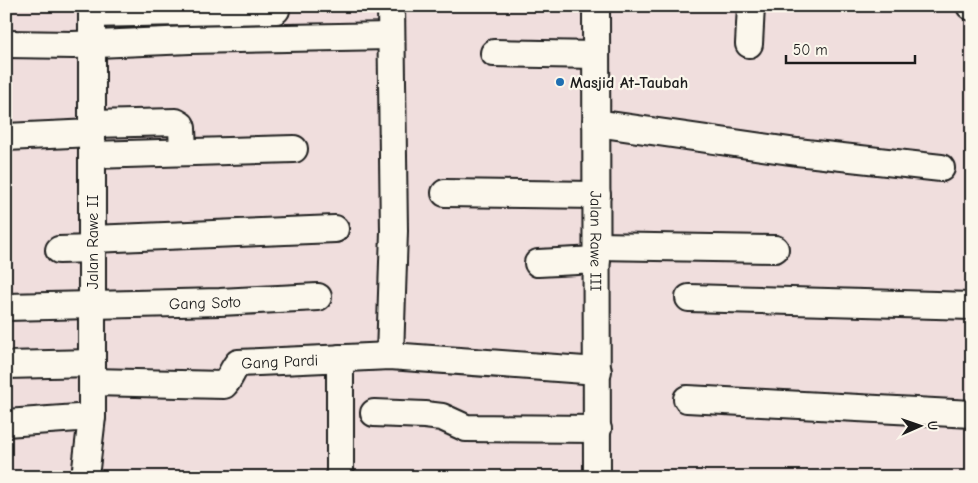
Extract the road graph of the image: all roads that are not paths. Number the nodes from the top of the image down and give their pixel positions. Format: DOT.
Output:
graph roads {
  1 [pos="391,6"];
  2 [pos="596,6"];
  3 [pos="751,6"];
  4 [pos="260,9"];
  5 [pos="92,10"];
  6 [pos="390,36"];
  7 [pos="6,44"];
  8 [pos="92,44"];
  9 [pos="749,44"];
  10 [pos="494,53"];
  11 [pos="596,56"];
  12 [pos="596,123"];
  13 [pos="6,137"];
  14 [pos="92,137"];
  15 [pos="294,149"];
  16 [pos="941,168"];
  17 [pos="445,193"];
  18 [pos="597,195"];
  19 [pos="335,229"];
  20 [pos="92,244"];
  21 [pos="775,249"];
  22 [pos="59,250"];
  23 [pos="597,253"];
  24 [pos="538,263"];
  25 [pos="318,297"];
  26 [pos="689,298"];
  27 [pos="92,304"];
  28 [pos="972,306"];
  29 [pos="6,307"];
  30 [pos="390,356"];
  31 [pos="340,358"];
  32 [pos="6,365"];
  33 [pos="598,371"];
  34 [pos="92,373"];
  35 [pos="687,399"];
  36 [pos="374,413"];
  37 [pos="972,414"];
  38 [pos="92,417"];
  39 [pos="6,423"];
  40 [pos="598,429"];
  41 [pos="85,477"];
  42 [pos="340,477"];
  43 [pos="597,477"];
  1 -- 6 [label="street"];
  2 -- 11 [label="street, Jalan Rawe III"];
  3 -- 9 [label="street"];
  4 -- 5 [label="street"];
  5 -- 8 [label="street, Jalan Rawe II"];
  6 -- 8 [label="street"];
  6 -- 30 [label="street"];
  7 -- 8 [label="street"];
  8 -- 14 [label="street, Jalan Rawe II"];
  10 -- 11 [label="street"];
  11 -- 12 [label="street, Jalan Rawe III"];
  12 -- 16 [label="street"];
  12 -- 18 [label="street, Jalan Rawe III"];
  13 -- 14 [label="street"];
  14 -- 15 [label="street"];
  14 -- 20 [label="street, Jalan Rawe II"];
  17 -- 18 [label="street"];
  18 -- 23 [label="street, Jalan Rawe III"];
  19 -- 20 [label="street"];
  20 -- 22 [label="street"];
  20 -- 27 [label="street, Jalan Rawe II"];
  21 -- 23 [label="street"];
  23 -- 24 [label="street"];
  23 -- 33 [label="street, Jalan Rawe III"];
  25 -- 27 [label="street, Gang Soto"];
  26 -- 28 [label="street"];
  27 -- 29 [label="street, Gang Soto"];
  27 -- 34 [label="street, Jalan Rawe II"];
  30 -- 31 [label="street, Gang Pardi"];
  30 -- 33 [label="street, Gang Pardi"];
  31 -- 34 [label="street, Gang Pardi"];
  31 -- 42 [label="street"];
  32 -- 34 [label="street"];
  33 -- 40 [label="street, Jalan Rawe III"];
  34 -- 38 [label="street, Jalan Rawe II"];
  35 -- 37 [label="street"];
  36 -- 40 [label="street"];
  38 -- 39 [label="street"];
  38 -- 41 [label="street, Jalan Rawe II"];
  40 -- 43 [label="street, Jalan Rawe III"];
}
